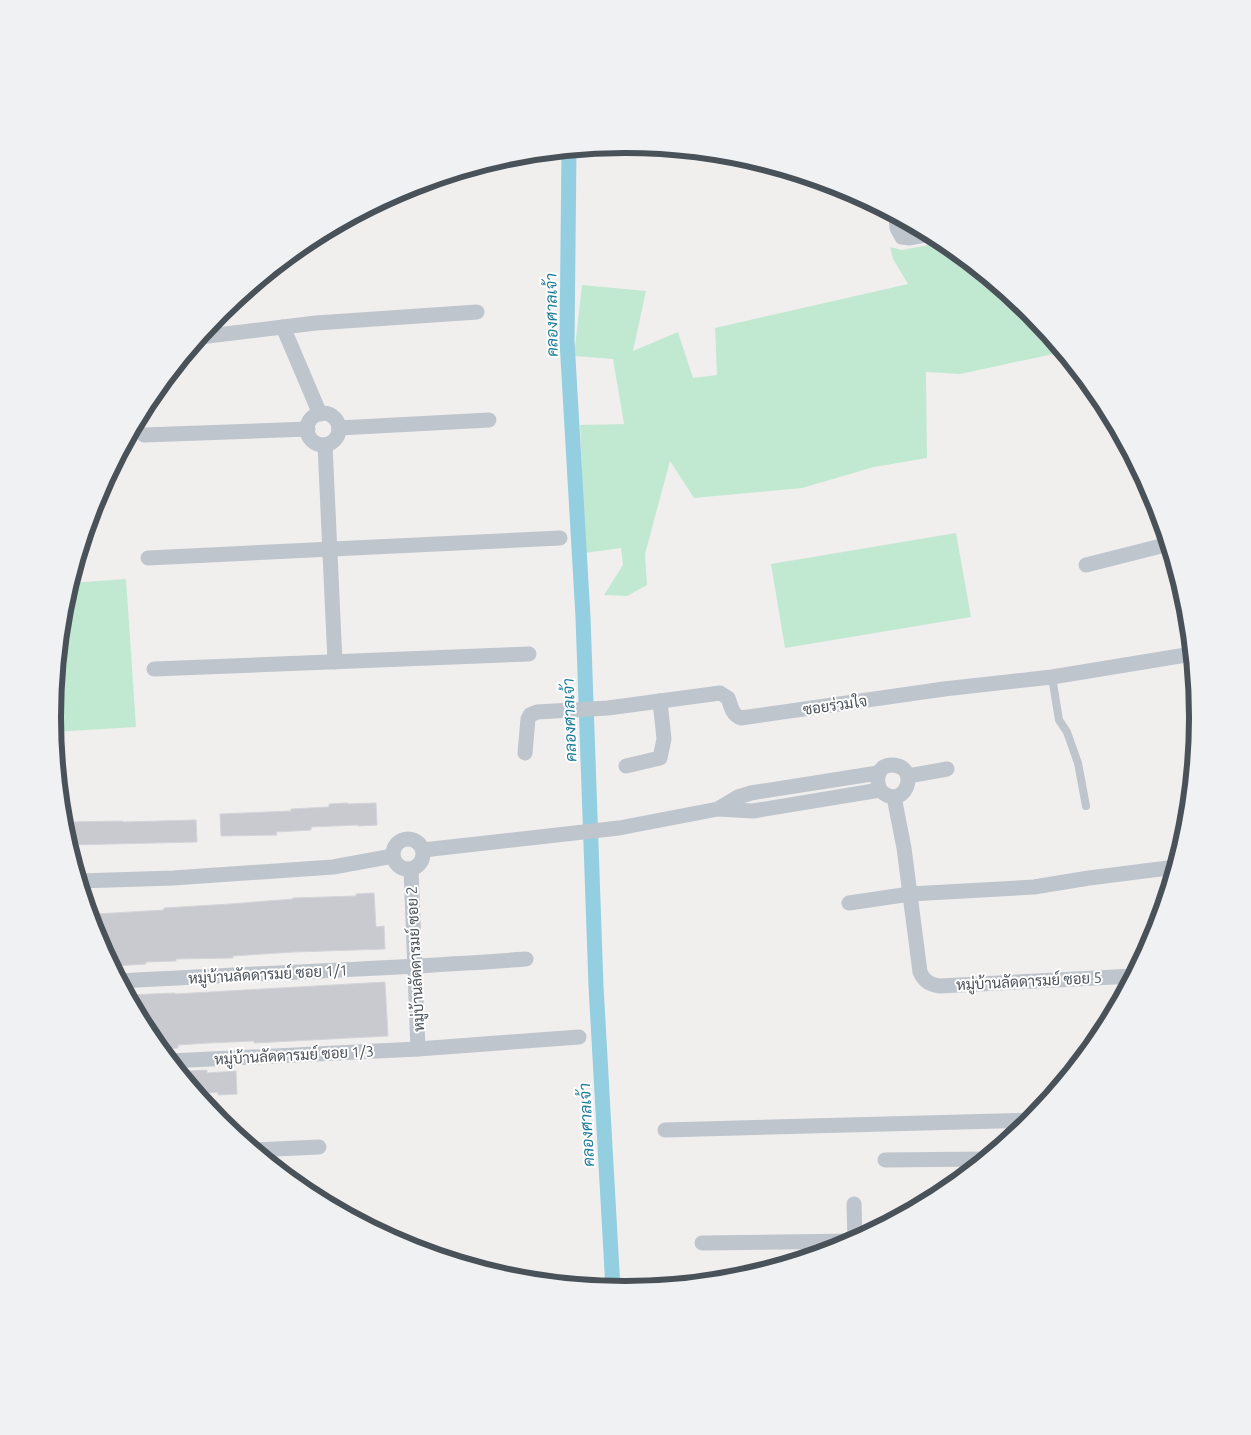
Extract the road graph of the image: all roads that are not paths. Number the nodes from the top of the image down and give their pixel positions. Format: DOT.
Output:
graph roads {
  1 [pos="896,222"];
  2 [pos="920,236"];
  3 [pos="477,312"];
  4 [pos="283,327"];
  5 [pos="210,336"];
  6 [pos="320,414"];
  7 [pos="489,420"];
  8 [pos="339,428"];
  9 [pos="308,429"];
  10 [pos="144,434"];
  11 [pos="325,445"];
  12 [pos="560,538"];
  13 [pos="1163,546"];
  14 [pos="330,550"];
  15 [pos="148,558"];
  16 [pos="1086,565"];
  17 [pos="529,654"];
  18 [pos="1186,655"];
  19 [pos="335,662"];
  20 [pos="154,669"];
  21 [pos="1052,677"];
  22 [pos="660,701"];
  23 [pos="525,753"];
  24 [pos="626,766"];
  25 [pos="947,769"];
  26 [pos="878,773"];
  27 [pos="908,776"];
  28 [pos="880,790"];
  29 [pos="894,796"];
  30 [pos="1086,806"];
  31 [pos="718,809"];
  32 [pos="422,850"];
  33 [pos="393,856"];
  34 [pos="1170,868"];
  35 [pos="410,869"];
  36 [pos="85,881"];
  37 [pos="910,894"];
  38 [pos="849,903"];
  39 [pos="526,959"];
  40 [pos="416,967"];
  41 [pos="1127,976"];
  42 [pos="126,981"];
  43 [pos="579,1038"];
  44 [pos="418,1049"];
  45 [pos="178,1061"];
  46 [pos="1020,1120"];
  47 [pos="665,1130"];
  48 [pos="319,1147"];
  49 [pos="263,1150"];
  50 [pos="976,1159"];
  51 [pos="885,1160"];
  52 [pos="854,1204"];
  53 [pos="855,1233"];
  54 [pos="835,1241"];
  55 [pos="702,1243"];
  1 -- 2 [label="street"];
  3 -- 4 [label="street"];
  4 -- 5 [label="street"];
  4 -- 6 [label="street"];
  6 -- 8 [label="street"];
  6 -- 9 [label="street"];
  7 -- 8 [label="street"];
  8 -- 11 [label="street"];
  9 -- 10 [label="street"];
  9 -- 11 [label="street"];
  11 -- 14 [label="street"];
  12 -- 14 [label="street"];
  13 -- 16 [label="street"];
  14 -- 15 [label="street"];
  14 -- 19 [label="street"];
  17 -- 19 [label="street"];
  18 -- 21 [label="street, ซอยร่วมใจ"];
  19 -- 20 [label="street"];
  21 -- 22 [label="street, ซอยร่วมใจ"];
  21 -- 30 [label="lane"];
  22 -- 23 [label="street, ซอยร่วมใจ"];
  22 -- 24 [label="street"];
  25 -- 27 [label="street"];
  26 -- 27 [label="street"];
  26 -- 28 [label="street"];
  26 -- 31 [label="street"];
  27 -- 29 [label="street"];
  28 -- 29 [label="street"];
  28 -- 31 [label="street"];
  29 -- 37 [label="street"];
  31 -- 32 [label="street"];
  32 -- 33 [label="street"];
  32 -- 35 [label="street"];
  33 -- 35 [label="street"];
  33 -- 36 [label="street"];
  34 -- 37 [label="street"];
  35 -- 40 [label="street, หมู่บ้านลัดดารมย์ ซอย 2"];
  37 -- 38 [label="street"];
  37 -- 41 [label="street, หมู่บ้านลัดดารมย์ ซอย 5"];
  39 -- 40 [label="street, หมู่บ้านลัดดารมย์ ซอย 1/1"];
  40 -- 42 [label="street, หมู่บ้านลัดดารมย์ ซอย 1/1"];
  40 -- 44 [label="street, หมู่บ้านลัดดารมย์ ซอย 2"];
  43 -- 44 [label="street, หมู่บ้านลัดดารมย์ ซอย 1/3"];
  44 -- 45 [label="street, หมู่บ้านลัดดารมย์ ซอย 1/3"];
  46 -- 47 [label="street"];
  48 -- 49 [label="street"];
  50 -- 51 [label="street"];
  52 -- 53 [label="street"];
  54 -- 55 [label="street"];
}
